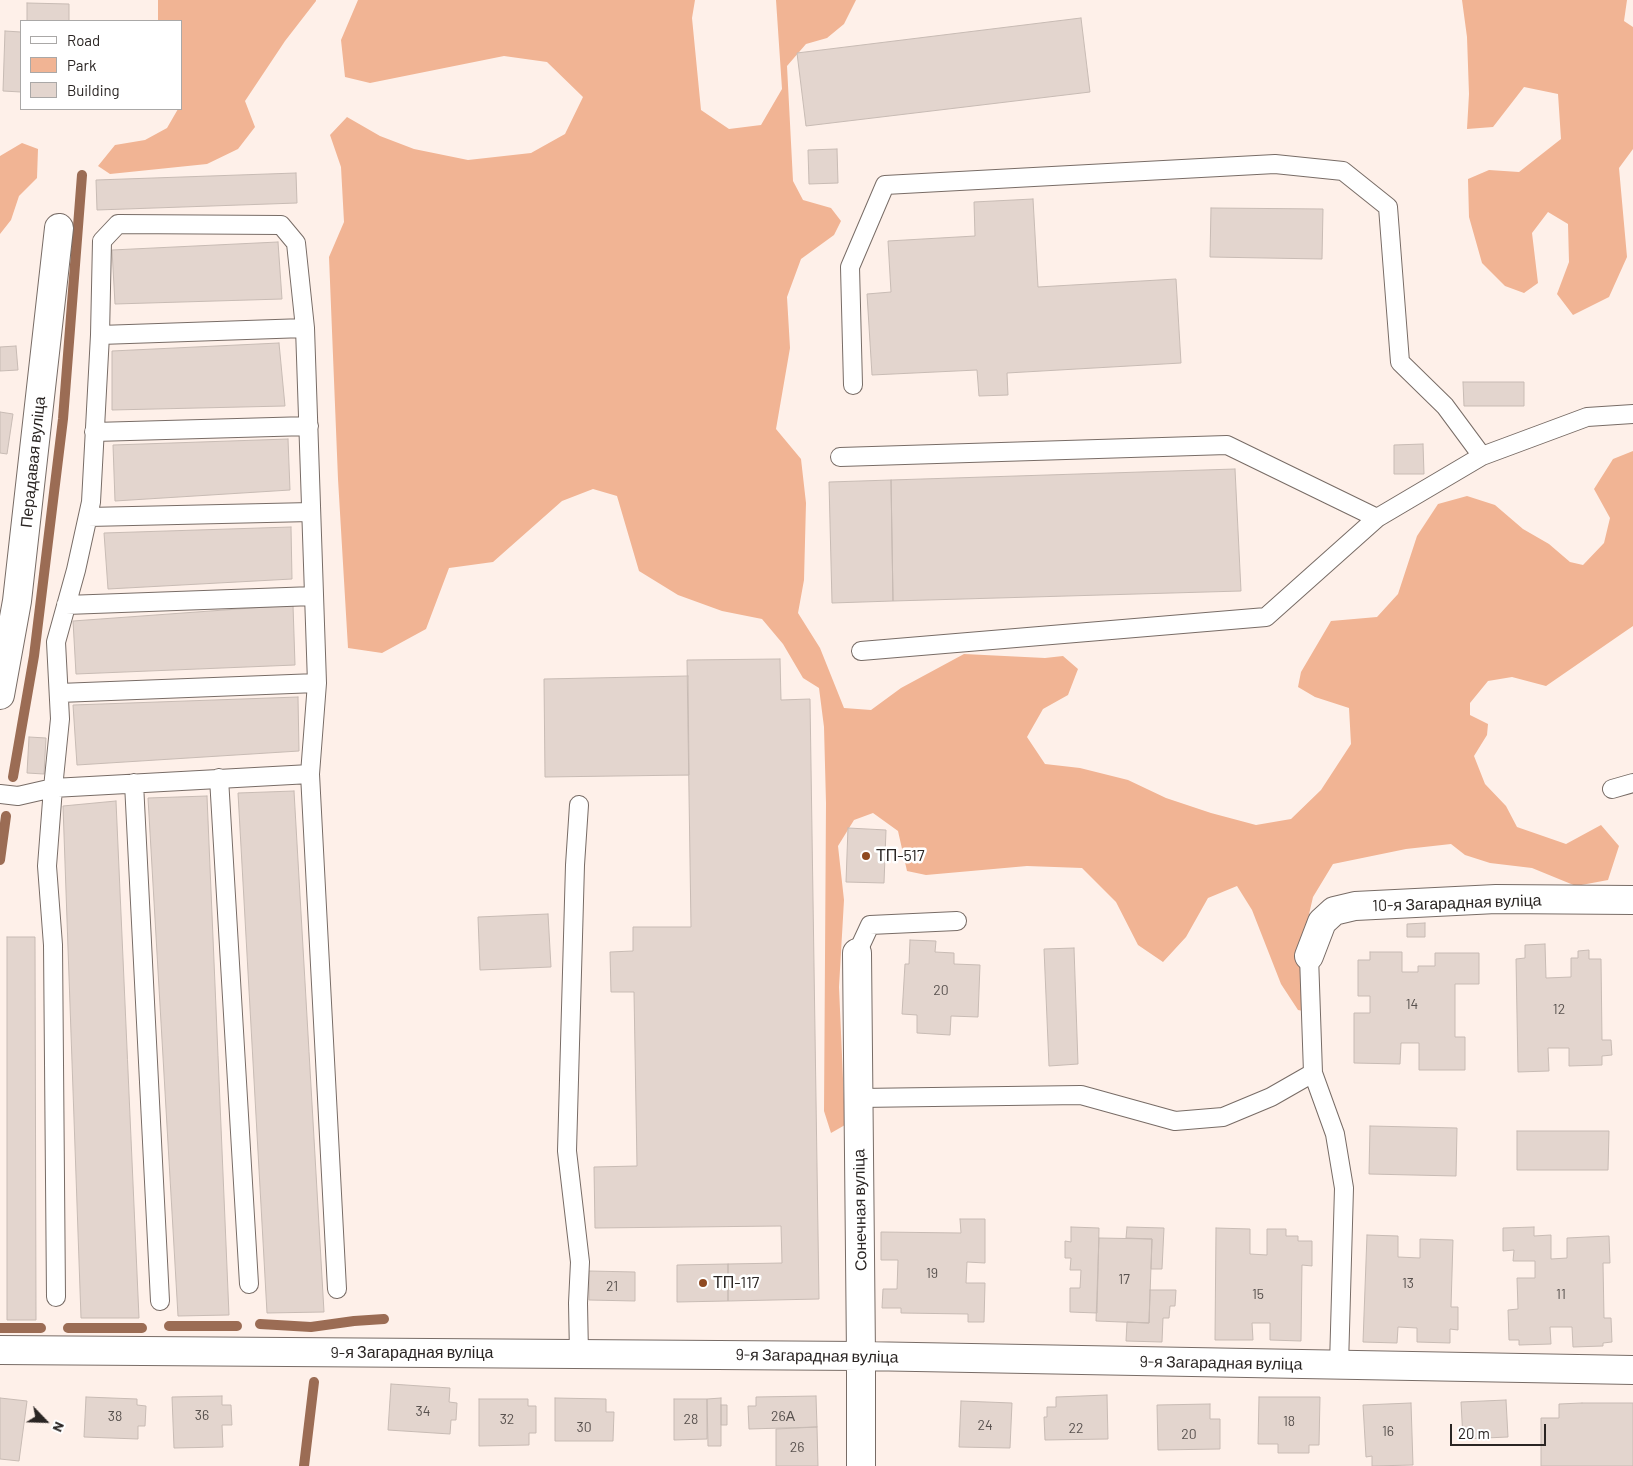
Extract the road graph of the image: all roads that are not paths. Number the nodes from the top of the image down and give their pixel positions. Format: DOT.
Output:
graph roads {
  1 [pos="59,228"];
  2 [pos="305,328"];
  3 [pos="100,335"];
  4 [pos="853,384"];
  5 [pos="1633,414"];
  6 [pos="308,426"];
  7 [pos="94,432"];
  8 [pos="1482,456"];
  9 [pos="840,457"];
  10 [pos="312,512"];
  11 [pos="88,517"];
  12 [pos="1377,518"];
  13 [pos="314,596"];
  14 [pos="9,600"];
  15 [pos="66,605"];
  16 [pos="862,651"];
  17 [pos="317,683"];
  18 [pos="59,693"];
  19 [pos="0,695"];
  20 [pos="310,774"];
  21 [pos="219,778"];
  22 [pos="134,782"];
  23 [pos="1633,783"];
  24 [pos="53,788"];
  25 [pos="1612,789"];
  26 [pos="0,794"];
  27 [pos="579,805"];
  28 [pos="1633,900"];
  29 [pos="957,922"];
  30 [pos="857,953"];
  31 [pos="1310,956"];
  32 [pos="1313,1073"];
  33 [pos="859,1098"];
  34 [pos="249,1284"];
  35 [pos="337,1289"];
  36 [pos="56,1297"];
  37 [pos="160,1301"];
  38 [pos="0,1350"];
  39 [pos="579,1354"];
  40 [pos="861,1356"];
  41 [pos="1339,1365"];
  42 [pos="1633,1370"];
  43 [pos="861,1466"];
  1 -- 14 [label="street, Перадавая вуліца"];
  2 -- 3 [label="lane"];
  2 -- 3 [label="lane"];
  2 -- 6 [label="lane"];
  3 -- 7 [label="lane"];
  4 -- 8 [label="lane"];
  5 -- 8 [label="lane"];
  6 -- 7 [label="lane"];
  6 -- 10 [label="lane"];
  7 -- 11 [label="lane"];
  8 -- 12 [label="lane"];
  9 -- 12 [label="lane"];
  10 -- 11 [label="lane"];
  10 -- 13 [label="lane"];
  11 -- 15 [label="lane"];
  12 -- 16 [label="lane"];
  13 -- 15 [label="lane"];
  13 -- 17 [label="lane"];
  14 -- 19 [label="street, Перадавая вуліца"];
  15 -- 18 [label="lane"];
  17 -- 18 [label="lane"];
  17 -- 20 [label="lane"];
  18 -- 24 [label="lane"];
  20 -- 21 [label="lane"];
  20 -- 35 [label="lane"];
  21 -- 22 [label="lane"];
  21 -- 34 [label="lane"];
  22 -- 24 [label="lane"];
  22 -- 37 [label="lane"];
  23 -- 25 [label="lane"];
  24 -- 26 [label="lane"];
  24 -- 36 [label="lane"];
  27 -- 39 [label="lane"];
  28 -- 31 [label="street, 10-я Загарадная вуліца"];
  29 -- 30 [label="lane"];
  30 -- 33 [label="street, Сонечная вуліца"];
  31 -- 32 [label="lane"];
  32 -- 33 [label="lane"];
  32 -- 41 [label="lane"];
  33 -- 40 [label="street, Сонечная вуліца"];
  38 -- 39 [label="street, 9-я Загарадная вуліца"];
  39 -- 40 [label="street, 9-я Загарадная вуліца"];
  40 -- 41 [label="street, 9-я Загарадная вуліца"];
  40 -- 43 [label="street, Сонечная вуліца"];
  41 -- 42 [label="street, 9-я Загарадная вуліца"];
}
